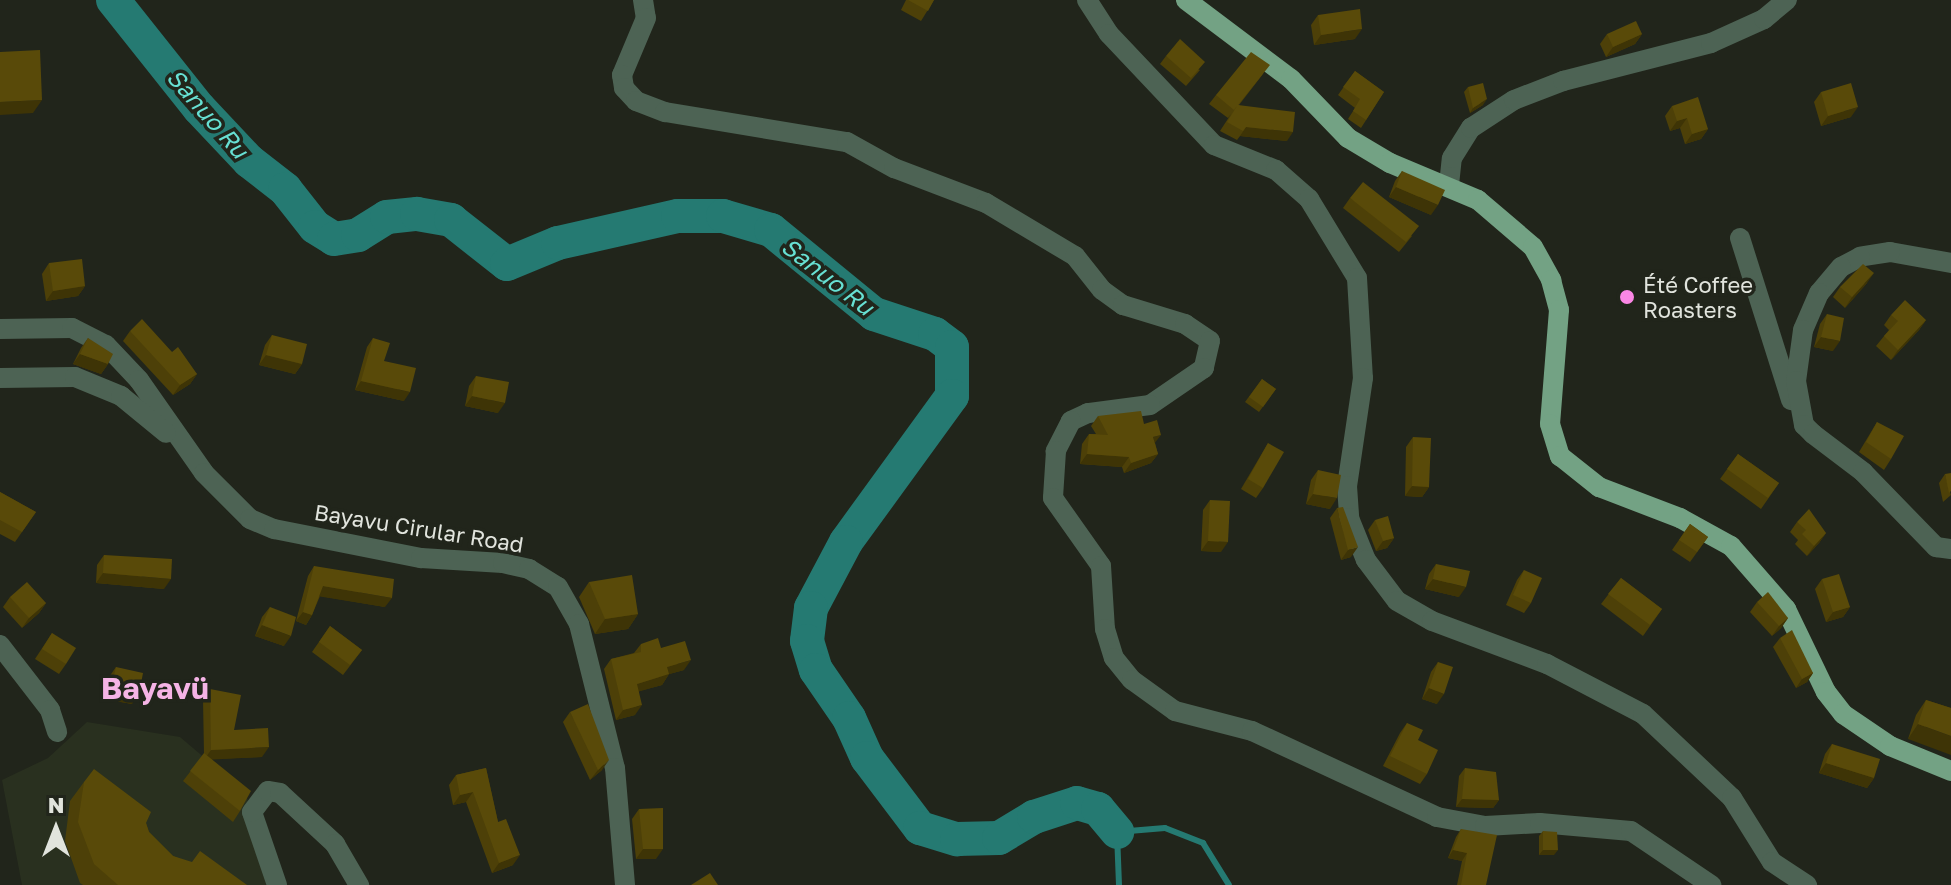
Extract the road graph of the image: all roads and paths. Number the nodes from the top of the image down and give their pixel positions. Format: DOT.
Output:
graph roads {
  1 [pos="643,0"];
  2 [pos="1087,0"];
  3 [pos="1186,0"];
  4 [pos="1787,0"];
  5 [pos="1449,185"];
  6 [pos="1740,238"];
  7 [pos="1951,263"];
  8 [pos="0,329"];
  9 [pos="0,378"];
  10 [pos="1804,425"];
  11 [pos="182,446"];
  12 [pos="1951,549"];
  13 [pos="0,645"];
  14 [pos="57,732"];
  15 [pos="1951,771"];
  16 [pos="277,885"];
  17 [pos="359,885"];
  18 [pos="625,885"];
  19 [pos="1711,885"];
  20 [pos="1807,885"];
  1 -- 19 [label="street"];
  2 -- 20 [label="street"];
  3 -- 5 [label="main road"];
  4 -- 5 [label="street"];
  5 -- 15 [label="main road"];
  6 -- 10 [label="street"];
  7 -- 10 [label="street"];
  8 -- 11 [label="street, Bayavu Cirular Road"];
  9 -- 11 [label="street"];
  10 -- 12 [label="street"];
  11 -- 18 [label="street, Bayavu Cirular Road"];
  13 -- 14 [label="street"];
  16 -- 17 [label="street"];
}
